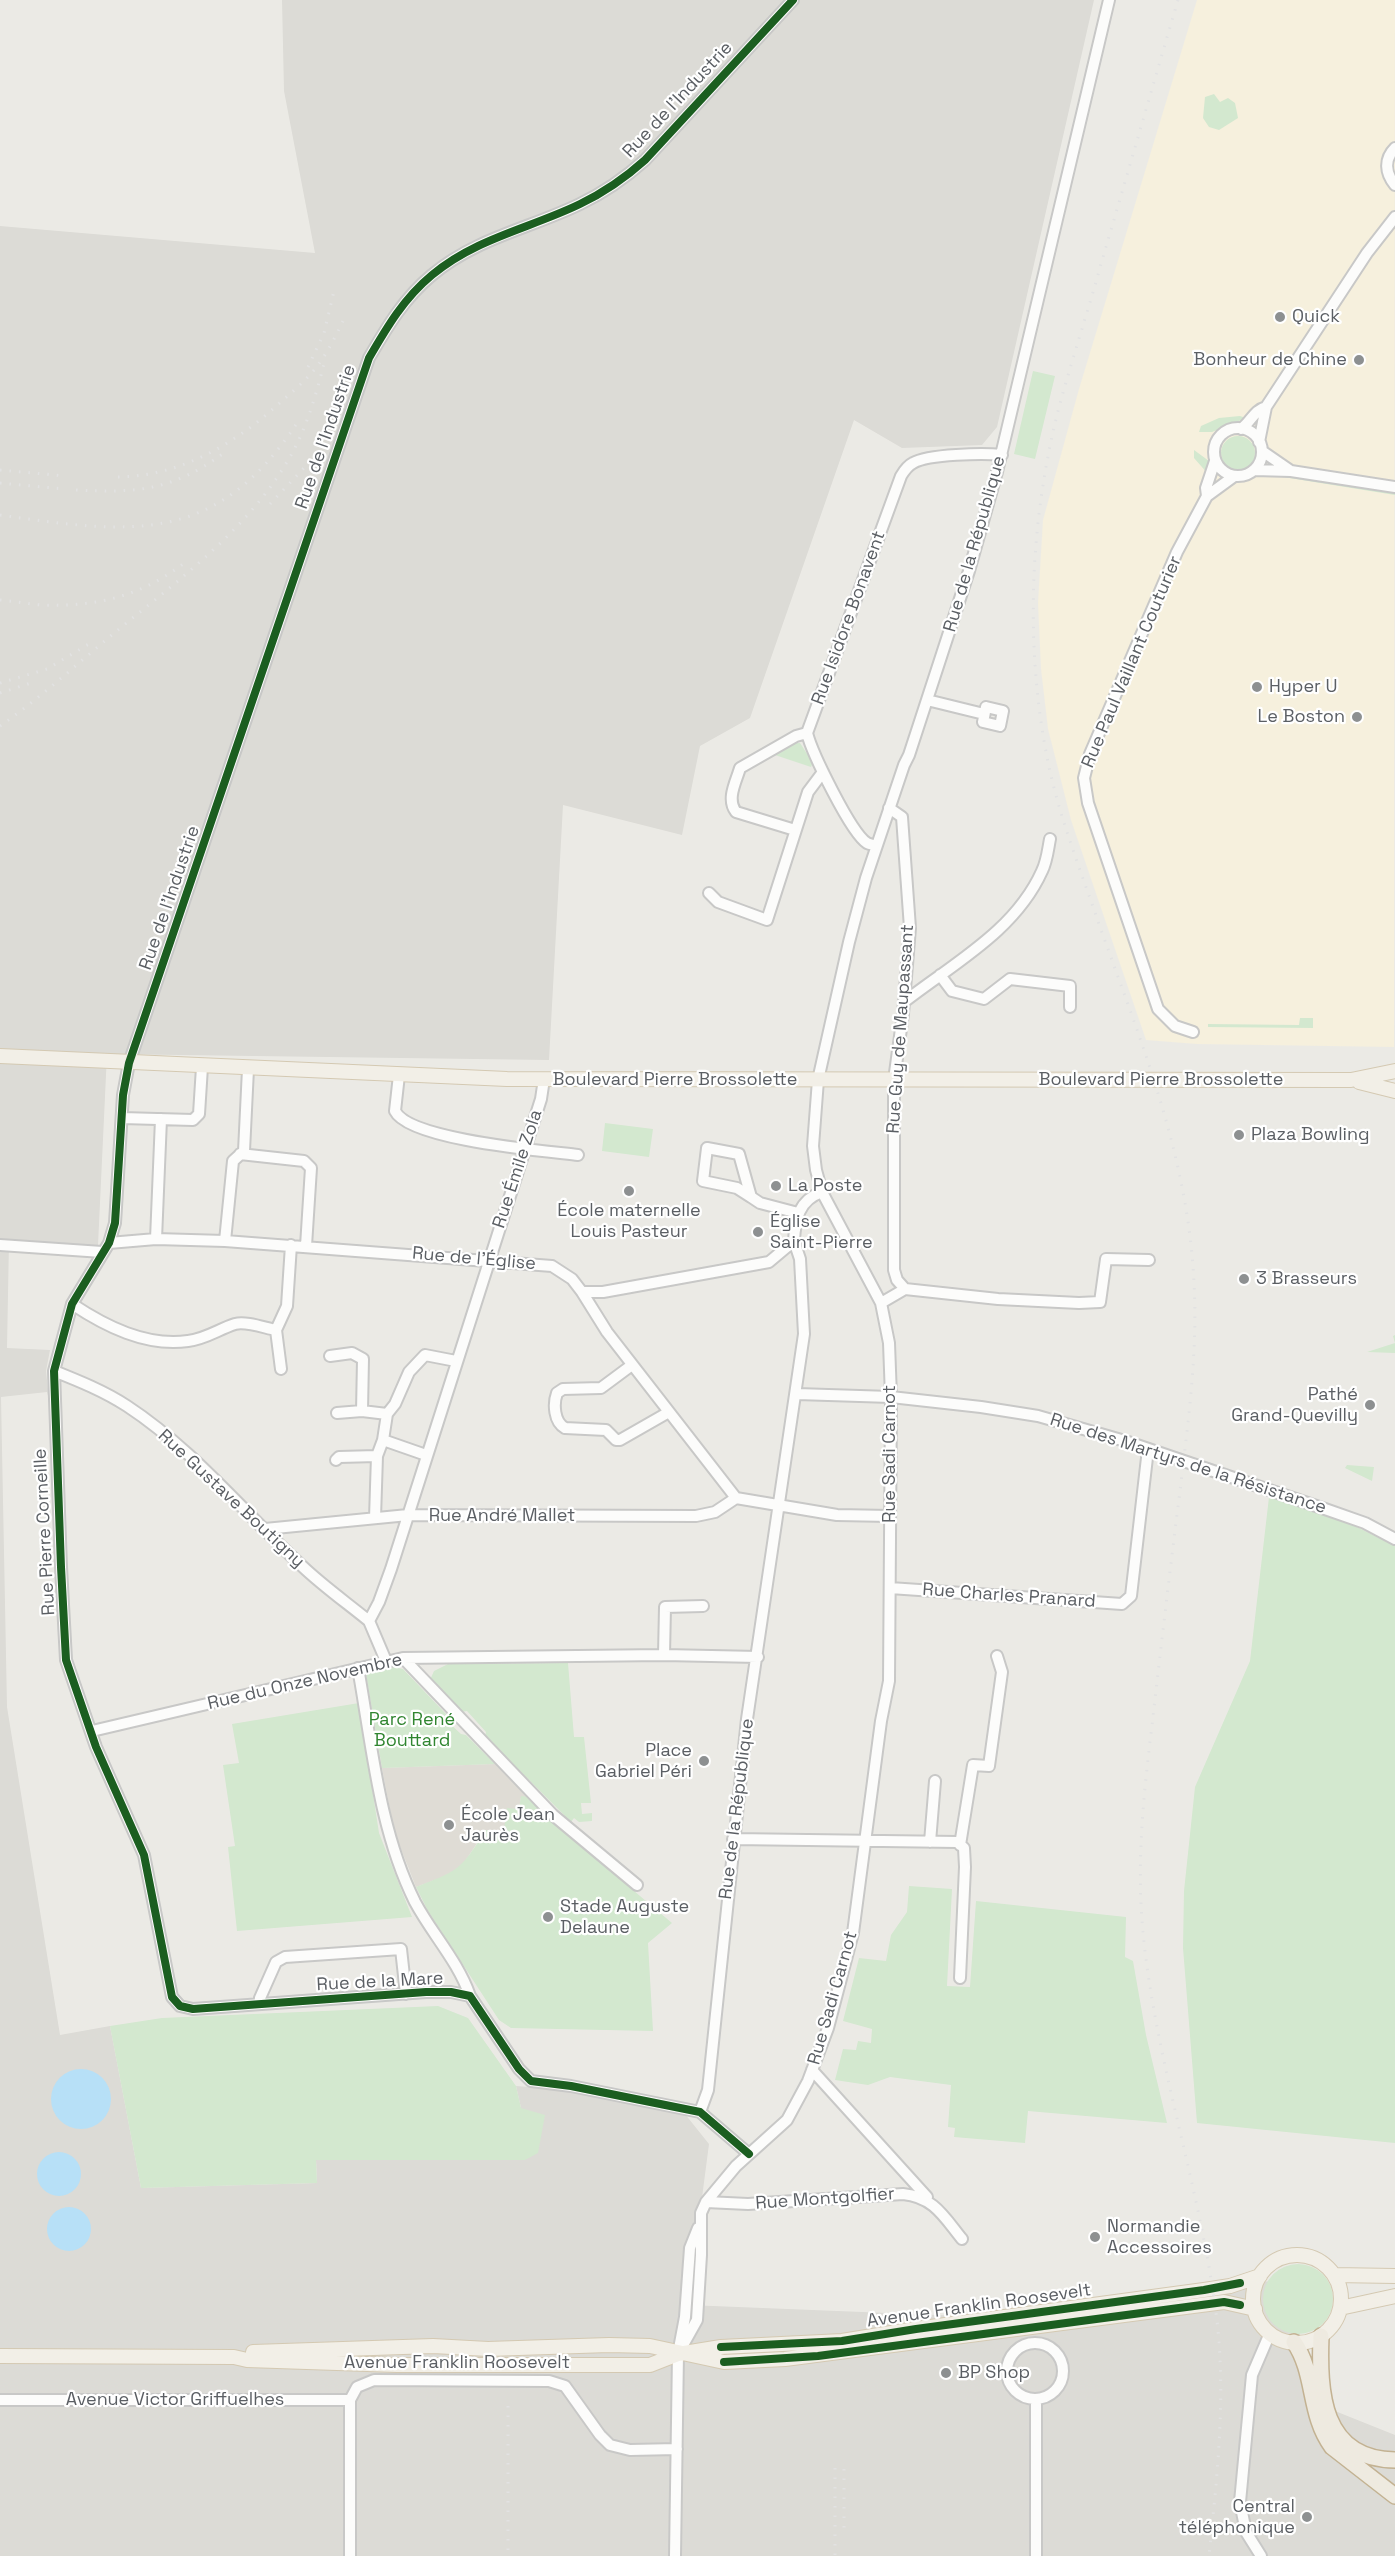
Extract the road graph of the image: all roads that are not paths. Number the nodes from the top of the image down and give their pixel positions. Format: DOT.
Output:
graph roads {
  1 [pos="793,0"];
  2 [pos="1109,0"];
  3 [pos="1395,148"];
  4 [pos="1395,185"];
  5 [pos="1395,217"];
  6 [pos="1266,407"];
  7 [pos="1241,429"];
  8 [pos="1260,446"];
  9 [pos="1002,455"];
  10 [pos="1215,461"];
  11 [pos="1254,470"];
  12 [pos="1292,471"];
  13 [pos="1233,477"];
  14 [pos="1395,487"];
  15 [pos="1207,496"];
  16 [pos="927,700"];
  17 [pos="984,714"];
  18 [pos="807,733"];
  19 [pos="824,772"];
  20 [pos="889,808"];
  21 [pos="795,830"];
  22 [pos="1050,839"];
  23 [pos="876,846"];
  24 [pos="709,893"];
  25 [pos="940,975"];
  26 [pos="904,1002"];
  27 [pos="1070,1007"];
  28 [pos="1193,1032"];
  29 [pos="0,1056"];
  30 [pos="129,1063"];
  31 [pos="202,1067"];
  32 [pos="248,1069"];
  33 [pos="1395,1071"];
  34 [pos="399,1075"];
  35 [pos="544,1079"];
  36 [pos="818,1080"];
  37 [pos="894,1080"];
  38 [pos="1351,1080"];
  39 [pos="1395,1091"];
  40 [pos="122,1119"];
  41 [pos="161,1119"];
  42 [pos="525,1149"];
  43 [pos="240,1154"];
  44 [pos="578,1155"];
  45 [pos="822,1192"];
  46 [pos="751,1197"];
  47 [pos="798,1213"];
  48 [pos="156,1239"];
  49 [pos="225,1241"];
  50 [pos="794,1241"];
  51 [pos="0,1245"];
  52 [pos="291,1245"];
  53 [pos="306,1246"];
  54 [pos="105,1247"];
  55 [pos="488,1260"];
  56 [pos="1149,1260"];
  57 [pos="905,1289"];
  58 [pos="582,1292"];
  59 [pos="881,1303"];
  60 [pos="72,1304"];
  61 [pos="276,1330"];
  62 [pos="330,1356"];
  63 [pos="456,1361"];
  64 [pos="632,1365"];
  65 [pos="281,1369"];
  66 [pos="54,1371"];
  67 [pos="797,1394"];
  68 [pos="891,1398"];
  69 [pos="362,1410"];
  70 [pos="669,1412"];
  71 [pos="337,1413"];
  72 [pos="387,1414"];
  73 [pos="383,1440"];
  74 [pos="1148,1449"];
  75 [pos="426,1455"];
  76 [pos="377,1456"];
  77 [pos="336,1460"];
  78 [pos="736,1498"];
  79 [pos="778,1506"];
  80 [pos="408,1515"];
  81 [pos="890,1516"];
  82 [pos="375,1518"];
  83 [pos="265,1529"];
  84 [pos="1395,1539"];
  85 [pos="890,1588"];
  86 [pos="703,1606"];
  87 [pos="369,1621"];
  88 [pos="664,1655"];
  89 [pos="997,1656"];
  90 [pos="403,1658"];
  91 [pos="758,1658"];
  92 [pos="386,1661"];
  93 [pos="358,1668"];
  94 [pos="92,1731"];
  95 [pos="935,1781"];
  96 [pos="733,1839"];
  97 [pos="866,1842"];
  98 [pos="930,1842"];
  99 [pos="960,1845"];
  100 [pos="637,1885"];
  101 [pos="960,1978"];
  102 [pos="406,1994"];
  103 [pos="470,1996"];
  104 [pos="172,1997"];
  105 [pos="260,2004"];
  106 [pos="812,2070"];
  107 [pos="700,2112"];
  108 [pos="749,2154"];
  109 [pos="705,2202"];
  110 [pos="933,2204"];
  111 [pos="962,2239"];
  112 [pos="1334,2275"];
  113 [pos="1260,2276"];
  114 [pos="1395,2276"];
  115 [pos="1395,2296"];
  116 [pos="1340,2308"];
  117 [pos="1255,2309"];
  118 [pos="1270,2332"];
  119 [pos="1321,2336"];
  120 [pos="1294,2342"];
  121 [pos="678,2354"];
  122 [pos="0,2356"];
  123 [pos="234,2357"];
  124 [pos="1036,2399"];
  125 [pos="0,2400"];
  126 [pos="350,2400"];
  127 [pos="677,2449"];
  128 [pos="1395,2460"];
  129 [pos="1395,2496"];
  130 [pos="350,2556"];
  131 [pos="675,2556"];
  132 [pos="1036,2556"];
  133 [pos="1261,2556"];
  1 -- 30 [label="street, Rue de l'Industrie"];
  2 -- 9 [label="street, Rue de la République"];
  3 -- 4 [label="street"];
  5 -- 6 [label="street"];
  6 -- 7 [label="street"];
  6 -- 8 [label="street"];
  7 -- 8 [label="street"];
  7 -- 10 [label="street"];
  8 -- 11 [label="street"];
  8 -- 12 [label="street"];
  9 -- 16 [label="street, Rue de la République"];
  9 -- 18 [label="street, Rue Isidore Bonavent"];
  10 -- 13 [label="street"];
  10 -- 15 [label="street, Rue Paul Vaillant Couturier"];
  11 -- 12 [label="street"];
  11 -- 13 [label="street"];
  12 -- 14 [label="street"];
  13 -- 15 [label="street, Rue Paul Vaillant Couturier"];
  15 -- 28 [label="street, Rue Paul Vaillant Couturier"];
  16 -- 17 [label="street"];
  16 -- 20 [label="street, Rue de la République"];
  18 -- 19 [label="street"];
  18 -- 21 [label="street"];
  19 -- 21 [label="street"];
  19 -- 23 [label="street"];
  20 -- 23 [label="street, Rue de la République"];
  20 -- 26 [label="street, Rue Guy de Maupassant"];
  21 -- 24 [label="street"];
  22 -- 25 [label="street"];
  23 -- 36 [label="street, Rue de la République"];
  25 -- 26 [label="street"];
  25 -- 27 [label="street"];
  26 -- 37 [label="street, Rue Guy de Maupassant"];
  29 -- 30 [label="main road, Boulevard Pierre Brossolette"];
  30 -- 31 [label="main road, Boulevard Pierre Brossolette"];
  30 -- 40 [label="street, Rue Pierre Corneille"];
  31 -- 32 [label="main road, Boulevard Pierre Brossolette"];
  31 -- 41 [label="street"];
  32 -- 34 [label="main road, Boulevard Pierre Brossolette"];
  32 -- 43 [label="street"];
  33 -- 38 [label="main road, Boulevard Pierre Brossolette"];
  34 -- 35 [label="main road, Boulevard Pierre Brossolette"];
  34 -- 42 [label="street"];
  35 -- 36 [label="main road, Boulevard Pierre Brossolette"];
  35 -- 42 [label="street, Rue Émile Zola"];
  36 -- 37 [label="main road, Boulevard Pierre Brossolette"];
  36 -- 45 [label="street, Rue Sadi Carnot"];
  37 -- 38 [label="main road, Boulevard Pierre Brossolette"];
  37 -- 57 [label="street, Rue Guy de Maupassant"];
  38 -- 39 [label="main road, Boulevard Pierre Brossolette"];
  40 -- 41 [label="street"];
  40 -- 54 [label="street, Rue Pierre Corneille"];
  41 -- 48 [label="street"];
  42 -- 44 [label="street"];
  42 -- 55 [label="street, Rue Émile Zola"];
  43 -- 49 [label="street"];
  43 -- 53 [label="street"];
  45 -- 47 [label="street"];
  45 -- 59 [label="street, Rue Sadi Carnot"];
  46 -- 46 [label="street"];
  46 -- 47 [label="street"];
  47 -- 50 [label="street"];
  48 -- 49 [label="street, Rue de l'Église"];
  48 -- 54 [label="street, Rue de l'Église"];
  49 -- 52 [label="street, Rue de l'Église"];
  50 -- 58 [label="street"];
  50 -- 67 [label="street, Rue de la République"];
  51 -- 54 [label="street, Rue de l'Église"];
  52 -- 53 [label="street, Rue de l'Église"];
  52 -- 61 [label="street"];
  53 -- 55 [label="street, Rue de l'Église"];
  54 -- 60 [label="street, Rue Pierre Corneille"];
  55 -- 58 [label="street, Rue de l'Église"];
  55 -- 63 [label="street, Rue Émile Zola"];
  56 -- 57 [label="street"];
  57 -- 59 [label="street"];
  58 -- 64 [label="street, Rue de l'Église"];
  59 -- 68 [label="street, Rue Sadi Carnot"];
  60 -- 61 [label="street"];
  60 -- 66 [label="street, Rue Pierre Corneille"];
  61 -- 65 [label="street"];
  62 -- 69 [label="street"];
  63 -- 72 [label="street"];
  63 -- 75 [label="street, Rue Émile Zola"];
  64 -- 70 [label="street, Rue de l'Église"];
  64 -- 70 [label="street"];
  66 -- 83 [label="street, Rue Gustave Boutigny"];
  66 -- 94 [label="street, Rue Pierre Corneille"];
  67 -- 68 [label="street, Rue des Martyrs de la Résistance"];
  67 -- 79 [label="street, Rue de la République"];
  68 -- 74 [label="street, Rue des Martyrs de la Résistance"];
  68 -- 81 [label="street, Rue Sadi Carnot"];
  69 -- 71 [label="street"];
  69 -- 72 [label="street"];
  70 -- 78 [label="street, Rue de l'Église"];
  72 -- 73 [label="street"];
  73 -- 75 [label="street"];
  73 -- 76 [label="street"];
  74 -- 84 [label="street, Rue des Martyrs de la Résistance"];
  74 -- 85 [label="street, Rue Charles Pranard"];
  75 -- 80 [label="street, Rue Émile Zola"];
  76 -- 77 [label="street"];
  76 -- 82 [label="street"];
  78 -- 79 [label="street"];
  78 -- 80 [label="street, Rue André Mallet"];
  79 -- 81 [label="street"];
  79 -- 91 [label="street, Rue de la République"];
  80 -- 82 [label="street, Rue André Mallet"];
  80 -- 87 [label="street, Rue Émile Zola"];
  81 -- 85 [label="street, Rue Sadi Carnot"];
  82 -- 83 [label="street, Rue André Mallet"];
  83 -- 87 [label="street, Rue Gustave Boutigny"];
  85 -- 97 [label="street, Rue Sadi Carnot"];
  86 -- 88 [label="street"];
  87 -- 92 [label="street"];
  88 -- 90 [label="street, Rue du Onze Novembre"];
  88 -- 91 [label="street, Rue du Onze Novembre"];
  89 -- 99 [label="street"];
  90 -- 92 [label="street, Rue du Onze Novembre"];
  90 -- 100 [label="street"];
  91 -- 96 [label="street, Rue de la République"];
  92 -- 93 [label="street, Rue du Onze Novembre"];
  93 -- 94 [label="street, Rue du Onze Novembre"];
  93 -- 103 [label="street"];
  94 -- 104 [label="street, Rue Pierre Corneille"];
  95 -- 98 [label="street"];
  96 -- 97 [label="street"];
  96 -- 107 [label="street, Rue de la République"];
  97 -- 98 [label="street"];
  97 -- 106 [label="street, Rue Sadi Carnot"];
  98 -- 99 [label="street"];
  99 -- 101 [label="street"];
  102 -- 103 [label="street, Rue de la Mare"];
  102 -- 105 [label="street, Rue de la Mare"];
  102 -- 105 [label="street"];
  103 -- 107 [label="street, Rue de la Mare"];
  104 -- 105 [label="street, Rue de la Mare"];
  106 -- 108 [label="street, Rue Sadi Carnot"];
  106 -- 110 [label="street"];
  107 -- 108 [label="street, Rue de la Mare"];
  108 -- 109 [label="street, Rue Sadi Carnot"];
  109 -- 110 [label="street, Rue Montgolfier"];
  109 -- 121 [label="street"];
  110 -- 111 [label="street"];
  112 -- 113 [label="main road"];
  112 -- 114 [label="main road"];
  112 -- 116 [label="main road"];
  113 -- 117 [label="main road"];
  113 -- 121 [label="main road, Avenue Franklin Roosevelt"];
  115 -- 116 [label="main road"];
  116 -- 119 [label="main road"];
  117 -- 118 [label="main road"];
  117 -- 121 [label="main road, Avenue Franklin Roosevelt"];
  118 -- 120 [label="main road"];
  118 -- 133 [label="street"];
  119 -- 120 [label="main road"];
  119 -- 128 [label="highway"];
  120 -- 129 [label="highway"];
  121 -- 123 [label="main road, Avenue Franklin Roosevelt"];
  121 -- 123 [label="main road, Avenue Franklin Roosevelt"];
  121 -- 127 [label="street"];
  122 -- 123 [label="main road, Avenue Franklin Roosevelt"];
  124 -- 124 [label="street"];
  124 -- 132 [label="street"];
  125 -- 126 [label="street, Avenue Victor Griffuelhes"];
  126 -- 127 [label="street"];
  126 -- 130 [label="street"];
  127 -- 131 [label="street"];
}
